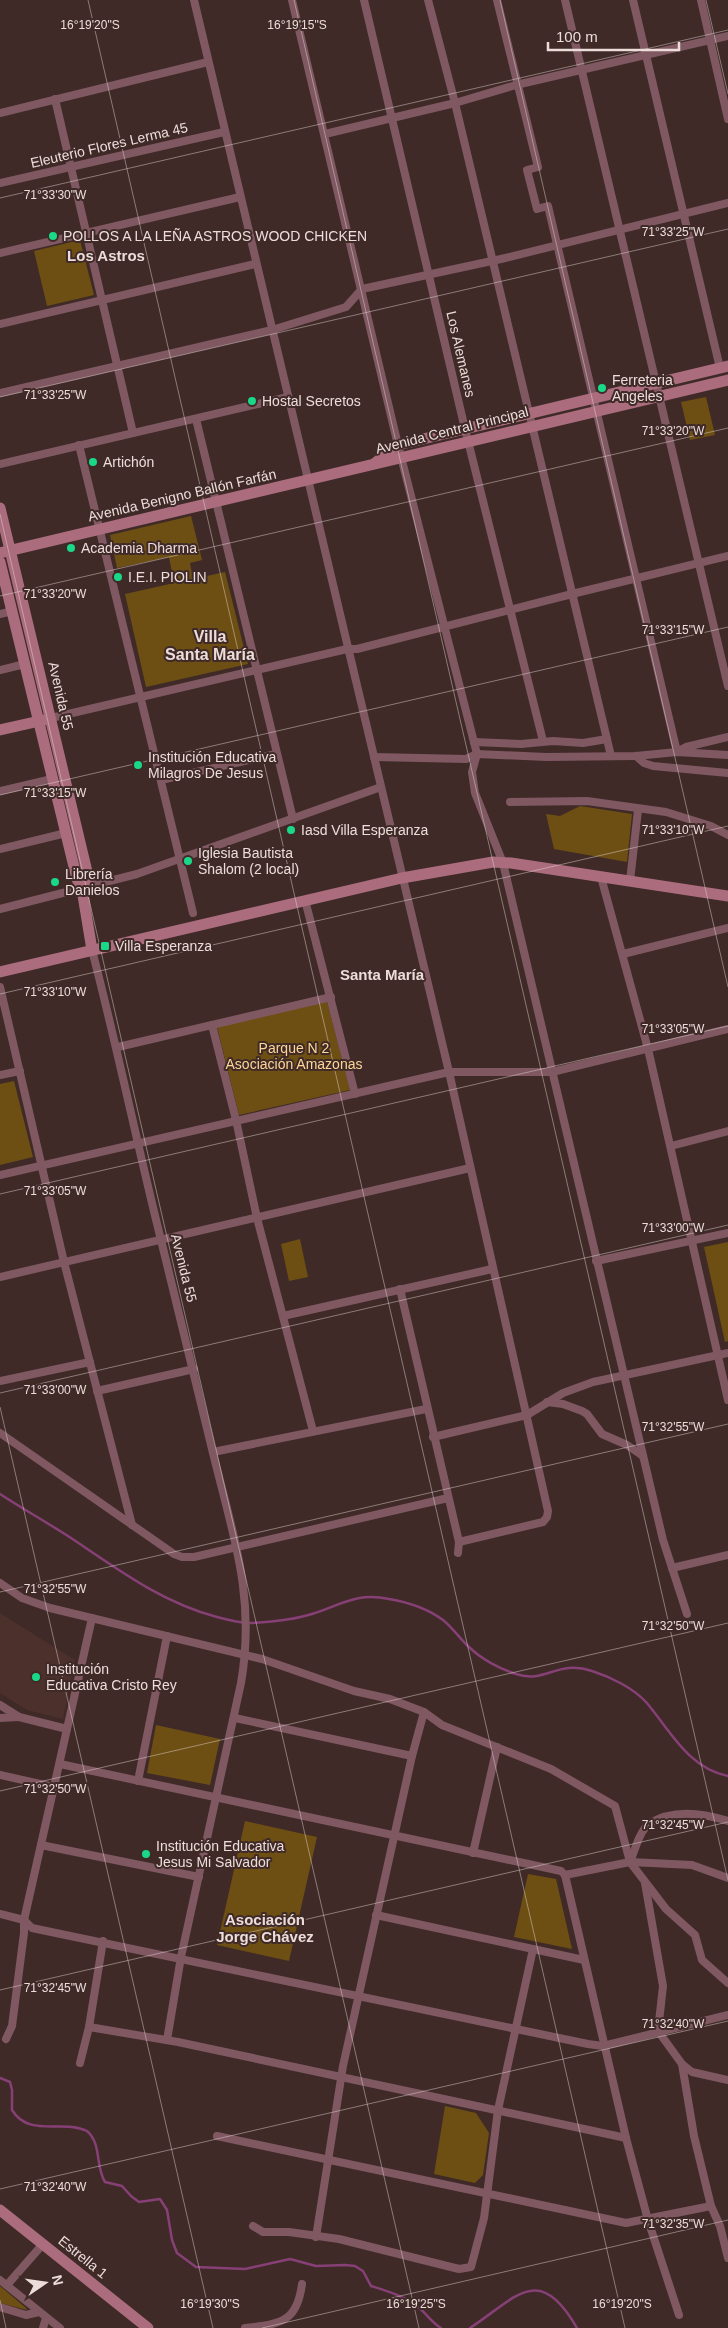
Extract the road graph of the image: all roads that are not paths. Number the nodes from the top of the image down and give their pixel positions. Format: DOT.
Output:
graph roads {
  1 [pos="194,0"];
  2 [pos="292,0"];
  3 [pos="364,0"];
  4 [pos="428,0"];
  5 [pos="497,0"];
  6 [pos="565,0"];
  7 [pos="633,0"];
  8 [pos="701,0"];
  9 [pos="728,36"];
  10 [pos="710,41"];
  11 [pos="647,56"];
  12 [pos="208,62"];
  13 [pos="581,71"];
  14 [pos="516,85"];
  15 [pos="55,99"];
  16 [pos="455,103"];
  17 [pos="0,113"];
  18 [pos="391,117"];
  19 [pos="728,118"];
  20 [pos="224,132"];
  21 [pos="325,134"];
  22 [pos="70,167"];
  23 [pos="0,183"];
  24 [pos="240,197"];
  25 [pos="728,203"];
  26 [pos="682,214"];
  27 [pos="619,228"];
  28 [pos="85,233"];
  29 [pos="556,244"];
  30 [pos="0,253"];
  31 [pos="492,260"];
  32 [pos="256,264"];
  33 [pos="430,273"];
  34 [pos="362,289"];
  35 [pos="102,300"];
  36 [pos="0,324"];
  37 [pos="272,330"];
  38 [pos="118,366"];
  39 [pos="724,367"];
  40 [pos="728,380"];
  41 [pos="656,383"];
  42 [pos="0,393"];
  43 [pos="660,395"];
  44 [pos="288,397"];
  45 [pos="592,397"];
  46 [pos="595,410"];
  47 [pos="528,413"];
  48 [pos="196,419"];
  49 [pos="532,425"];
  50 [pos="465,429"];
  51 [pos="133,433"];
  52 [pos="468,442"];
  53 [pos="80,445"];
  54 [pos="398,445"];
  55 [pos="402,458"];
  56 [pos="0,464"];
  57 [pos="372,465"];
  58 [pos="308,480"];
  59 [pos="216,502"];
  60 [pos="0,508"];
  61 [pos="100,529"];
  62 [pos="5,552"];
  63 [pos="728,556"];
  64 [pos="0,562"];
  65 [pos="700,564"];
  66 [pos="637,580"];
  67 [pos="572,594"];
  68 [pos="510,610"];
  69 [pos="12,611"];
  70 [pos="0,614"];
  71 [pos="444,627"];
  72 [pos="347,649"];
  73 [pos="25,664"];
  74 [pos="257,669"];
  75 [pos="0,670"];
  76 [pos="728,686"];
  77 [pos="140,697"];
  78 [pos="51,718"];
  79 [pos="38,721"];
  80 [pos="0,730"];
  81 [pos="728,737"];
  82 [pos="607,739"];
  83 [pos="543,741"];
  84 [pos="474,742"];
  85 [pos="678,752"];
  86 [pos="276,754"];
  87 [pos="478,754"];
  88 [pos="728,755"];
  89 [pos="611,756"];
  90 [pos="636,756"];
  91 [pos="374,757"];
  92 [pos="728,773"];
  93 [pos="52,779"];
  94 [pos="161,780"];
  95 [pos="380,787"];
  96 [pos="0,791"];
  97 [pos="510,802"];
  98 [pos="638,810"];
  99 [pos="292,819"];
  100 [pos="66,833"];
  101 [pos="728,835"];
  102 [pos="0,849"];
  103 [pos="180,861"];
  104 [pos="503,863"];
  105 [pos="601,877"];
  106 [pos="402,878"];
  107 [pos="630,881"];
  108 [pos="82,889"];
  109 [pos="728,896"];
  110 [pos="305,900"];
  111 [pos="0,909"];
  112 [pos="193,913"];
  113 [pos="728,928"];
  114 [pos="92,950"];
  115 [pos="623,954"];
  116 [pos="0,972"];
  117 [pos="0,987"];
  118 [pos="331,997"];
  119 [pos="212,1025"];
  120 [pos="728,1030"];
  121 [pos="118,1047"];
  122 [pos="648,1049"];
  123 [pos="20,1071"];
  124 [pos="449,1072"];
  125 [pos="552,1072"];
  126 [pos="0,1075"];
  127 [pos="356,1094"];
  128 [pos="236,1120"];
  129 [pos="728,1131"];
  130 [pos="139,1142"];
  131 [pos="670,1146"];
  132 [pos="42,1165"];
  133 [pos="470,1168"];
  134 [pos="0,1175"];
  135 [pos="257,1218"];
  136 [pos="728,1233"];
  137 [pos="160,1240"];
  138 [pos="692,1241"];
  139 [pos="64,1262"];
  140 [pos="596,1262"];
  141 [pos="492,1269"];
  142 [pos="0,1277"];
  143 [pos="400,1289"];
  144 [pos="283,1316"];
  145 [pos="728,1353"];
  146 [pos="718,1355"];
  147 [pos="90,1362"];
  148 [pos="194,1369"];
  149 [pos="623,1375"];
  150 [pos="0,1381"];
  151 [pos="97,1391"];
  152 [pos="728,1400"];
  153 [pos="547,1402"];
  154 [pos="426,1408"];
  155 [pos="527,1415"];
  156 [pos="313,1431"];
  157 [pos="0,1433"];
  158 [pos="434,1437"];
  159 [pos="213,1452"];
  160 [pos="643,1456"];
  161 [pos="448,1498"];
  162 [pos="132,1525"];
  163 [pos="459,1542"];
  164 [pos="237,1548"];
  165 [pos="458,1553"];
  166 [pos="728,1554"];
  167 [pos="672,1568"];
  168 [pos="0,1583"];
  169 [pos="687,1614"];
  170 [pos="92,1618"];
  171 [pos="168,1636"];
  172 [pos="246,1656"];
  173 [pos="0,1705"];
  174 [pos="424,1712"];
  175 [pos="19,1717"];
  176 [pos="0,1718"];
  177 [pos="235,1718"];
  178 [pos="67,1729"];
  179 [pos="497,1747"];
  180 [pos="412,1756"];
  181 [pos="60,1764"];
  182 [pos="0,1775"];
  183 [pos="138,1780"];
  184 [pos="54,1787"];
  185 [pos="217,1796"];
  186 [pos="728,1821"];
  187 [pos="394,1835"];
  188 [pos="41,1846"];
  189 [pos="473,1853"];
  190 [pos="630,1862"];
  191 [pos="565,1875"];
  192 [pos="199,1877"];
  193 [pos="728,1878"];
  194 [pos="644,1881"];
  195 [pos="0,1914"];
  196 [pos="376,1915"];
  197 [pos="24,1920"];
  198 [pos="103,1942"];
  199 [pos="533,1949"];
  200 [pos="181,1957"];
  201 [pos="584,1960"];
  202 [pos="728,1983"];
  203 [pos="358,1995"];
  204 [pos="728,2015"];
  205 [pos="89,2027"];
  206 [pos="514,2028"];
  207 [pos="658,2031"];
  208 [pos="6,2039"];
  209 [pos="167,2040"];
  210 [pos="603,2046"];
  211 [pos="80,2063"];
  212 [pos="682,2064"];
  213 [pos="341,2076"];
  214 [pos="728,2080"];
  215 [pos="498,2110"];
  216 [pos="217,2136"];
  217 [pos="626,2138"];
  218 [pos="328,2159"];
  219 [pos="486,2194"];
  220 [pos="711,2206"];
  221 [pos="0,2210"];
  222 [pos="648,2220"];
  223 [pos="253,2226"];
  224 [pos="720,2226"];
  225 [pos="728,2231"];
  226 [pos="316,2238"];
  227 [pos="44,2244"];
  228 [pos="728,2258"];
  229 [pos="3,2283"];
  230 [pos="302,2284"];
  231 [pos="0,2307"];
  232 [pos="39,2312"];
  233 [pos="679,2316"];
  234 [pos="46,2318"];
  235 [pos="42,2328"];
  236 [pos="60,2328"];
  237 [pos="148,2328"];
  238 [pos="245,2328"];
  1 -- 12 [label="street"];
  2 -- 21 [label="street"];
  3 -- 18 [label="street, Los Alemanes"];
  4 -- 16 [label="street"];
  5 -- 14 [label="street"];
  6 -- 13 [label="street"];
  7 -- 11 [label="street"];
  8 -- 10 [label="street"];
  9 -- 10 [label="street"];
  10 -- 11 [label="street"];
  10 -- 19 [label="street"];
  11 -- 13 [label="street"];
  11 -- 26 [label="street"];
  12 -- 15 [label="street"];
  12 -- 20 [label="street"];
  13 -- 14 [label="street"];
  13 -- 27 [label="street"];
  14 -- 16 [label="street"];
  14 -- 29 [label="street"];
  15 -- 17 [label="street"];
  15 -- 22 [label="street"];
  16 -- 18 [label="street"];
  16 -- 31 [label="street"];
  18 -- 21 [label="street"];
  18 -- 33 [label="street, Los Alemanes"];
  20 -- 22 [label="street, Eleuterio Flores Lerma 45"];
  20 -- 24 [label="street"];
  21 -- 34 [label="street"];
  22 -- 23 [label="street, Eleuterio Flores Lerma 45"];
  22 -- 28 [label="street"];
  24 -- 28 [label="street"];
  24 -- 32 [label="street"];
  25 -- 26 [label="street"];
  26 -- 27 [label="street"];
  26 -- 39 [label="street"];
  27 -- 29 [label="street"];
  27 -- 41 [label="street"];
  28 -- 30 [label="street"];
  28 -- 35 [label="street"];
  29 -- 31 [label="street"];
  29 -- 45 [label="street"];
  31 -- 33 [label="street"];
  31 -- 47 [label="street"];
  32 -- 35 [label="street"];
  32 -- 37 [label="street"];
  33 -- 34 [label="street"];
  33 -- 50 [label="street, Los Alemanes"];
  34 -- 37 [label="street"];
  34 -- 54 [label="street"];
  35 -- 36 [label="street"];
  35 -- 38 [label="street"];
  37 -- 38 [label="street"];
  37 -- 44 [label="street"];
  38 -- 42 [label="street"];
  38 -- 51 [label="street"];
  39 -- 41 [label="street, Avenida Central Principal"];
  40 -- 43 [label="street, Avenida Central Principal"];
  41 -- 43 [label="street"];
  41 -- 45 [label="street, Avenida Central Principal"];
  43 -- 46 [label="street, Avenida Central Principal"];
  43 -- 65 [label="street"];
  44 -- 48 [label="street"];
  44 -- 58 [label="street"];
  45 -- 46 [label="street"];
  45 -- 47 [label="street, Avenida Central Principal"];
  46 -- 49 [label="street, Avenida Central Principal"];
  46 -- 66 [label="street"];
  47 -- 49 [label="street"];
  47 -- 50 [label="street, Avenida Central Principal"];
  48 -- 51 [label="street"];
  48 -- 59 [label="street"];
  49 -- 52 [label="street, Avenida Central Principal"];
  49 -- 67 [label="street"];
  50 -- 52 [label="street, Los Alemanes"];
  50 -- 54 [label="street, Avenida Central Principal"];
  51 -- 53 [label="street"];
  52 -- 55 [label="street, Avenida Central Principal"];
  52 -- 68 [label="street, Los Alemanes"];
  53 -- 56 [label="street"];
  53 -- 61 [label="street"];
  54 -- 55 [label="street"];
  54 -- 57 [label="street, Avenida Central Principal"];
  55 -- 57 [label="street, Avenida Central Principal"];
  55 -- 71 [label="street"];
  57 -- 58 [label="street, Avenida Benigno Ballón Farfán"];
  58 -- 59 [label="street, Avenida Benigno Ballón Farfán"];
  58 -- 72 [label="street"];
  59 -- 61 [label="street, Avenida Benigno Ballón Farfán"];
  59 -- 74 [label="street"];
  60 -- 62 [label="street, Avenida 55"];
  61 -- 62 [label="street, Avenida Benigno Ballón Farfán"];
  61 -- 77 [label="street"];
  62 -- 78 [label="street, Avenida 55"];
  63 -- 65 [label="street"];
  64 -- 69 [label="street, Avenida 55"];
  65 -- 66 [label="street"];
  65 -- 76 [label="street"];
  66 -- 67 [label="street"];
  66 -- 85 [label="street"];
  67 -- 68 [label="street"];
  67 -- 82 [label="street"];
  68 -- 71 [label="street"];
  68 -- 83 [label="street, Los Alemanes"];
  69 -- 70 [label="street"];
  69 -- 73 [label="street, Avenida 55"];
  71 -- 72 [label="street"];
  71 -- 84 [label="street"];
  72 -- 74 [label="street"];
  72 -- 91 [label="street"];
  73 -- 75 [label="street"];
  73 -- 79 [label="street, Avenida 55"];
  74 -- 77 [label="street"];
  74 -- 86 [label="street"];
  77 -- 78 [label="street"];
  77 -- 94 [label="street"];
  78 -- 79 [label="street"];
  78 -- 108 [label="street, Avenida 55"];
  79 -- 80 [label="street"];
  79 -- 93 [label="street, Avenida 55"];
  81 -- 85 [label="street"];
  82 -- 83 [label="street"];
  82 -- 89 [label="street"];
  83 -- 84 [label="street"];
  84 -- 87 [label="street"];
  85 -- 88 [label="street"];
  85 -- 90 [label="street"];
  86 -- 94 [label="street"];
  86 -- 99 [label="street"];
  87 -- 89 [label="street"];
  87 -- 91 [label="street"];
  87 -- 104 [label="street"];
  89 -- 90 [label="street"];
  90 -- 92 [label="street"];
  91 -- 95 [label="street"];
  93 -- 96 [label="street"];
  93 -- 100 [label="street, Avenida 55"];
  94 -- 103 [label="street"];
  95 -- 99 [label="street"];
  95 -- 106 [label="street"];
  97 -- 98 [label="street"];
  98 -- 101 [label="street"];
  98 -- 107 [label="street"];
  99 -- 103 [label="street"];
  100 -- 102 [label="street"];
  100 -- 108 [label="street, Avenida 55"];
  103 -- 108 [label="street"];
  103 -- 112 [label="street"];
  104 -- 105 [label="street"];
  104 -- 106 [label="street"];
  104 -- 125 [label="street"];
  105 -- 107 [label="street"];
  105 -- 115 [label="street"];
  106 -- 110 [label="street"];
  106 -- 124 [label="street"];
  107 -- 109 [label="street"];
  108 -- 111 [label="street"];
  108 -- 114 [label="street, Avenida 55"];
  110 -- 114 [label="street"];
  110 -- 118 [label="street"];
  113 -- 115 [label="street"];
  114 -- 116 [label="street"];
  114 -- 121 [label="street, Avenida 55"];
  115 -- 122 [label="street"];
  117 -- 123 [label="street"];
  118 -- 119 [label="street"];
  118 -- 127 [label="street"];
  119 -- 121 [label="street"];
  119 -- 128 [label="street"];
  120 -- 122 [label="street"];
  121 -- 130 [label="street, Avenida 55"];
  122 -- 125 [label="street"];
  122 -- 131 [label="street"];
  123 -- 126 [label="street"];
  123 -- 132 [label="street"];
  124 -- 125 [label="street"];
  124 -- 127 [label="street"];
  124 -- 133 [label="street"];
  125 -- 140 [label="street"];
  127 -- 128 [label="street"];
  128 -- 130 [label="street"];
  128 -- 135 [label="street"];
  129 -- 131 [label="street"];
  130 -- 132 [label="street"];
  130 -- 137 [label="street, Avenida 55"];
  131 -- 138 [label="street"];
  132 -- 134 [label="street"];
  132 -- 139 [label="street"];
  133 -- 135 [label="street"];
  133 -- 141 [label="street"];
  135 -- 137 [label="street"];
  135 -- 144 [label="street"];
  136 -- 138 [label="street"];
  137 -- 139 [label="street"];
  137 -- 148 [label="street, Avenida 55"];
  138 -- 140 [label="street"];
  138 -- 146 [label="street"];
  139 -- 142 [label="street"];
  139 -- 147 [label="street"];
  140 -- 149 [label="street"];
  141 -- 143 [label="street"];
  141 -- 155 [label="street"];
  143 -- 144 [label="street"];
  143 -- 154 [label="street"];
  144 -- 156 [label="street"];
  145 -- 146 [label="street"];
  146 -- 149 [label="street"];
  146 -- 152 [label="street"];
  147 -- 150 [label="street"];
  147 -- 151 [label="street"];
  148 -- 151 [label="street"];
  148 -- 159 [label="street, Avenida 55"];
  149 -- 153 [label="street"];
  149 -- 160 [label="street"];
  151 -- 162 [label="street"];
  153 -- 155 [label="street"];
  153 -- 160 [label="street"];
  154 -- 156 [label="street"];
  154 -- 158 [label="street"];
  155 -- 158 [label="street"];
  155 -- 163 [label="street"];
  156 -- 159 [label="street"];
  157 -- 162 [label="street"];
  158 -- 161 [label="street"];
  159 -- 164 [label="street, Avenida 55"];
  160 -- 167 [label="street"];
  161 -- 163 [label="street"];
  161 -- 164 [label="street"];
  162 -- 164 [label="street"];
  163 -- 165 [label="street"];
  164 -- 172 [label="street, Avenida 55"];
  166 -- 167 [label="street"];
  167 -- 169 [label="street"];
  168 -- 170 [label="street"];
  170 -- 171 [label="street"];
  170 -- 178 [label="street"];
  171 -- 172 [label="street"];
  171 -- 183 [label="street"];
  172 -- 174 [label="street"];
  172 -- 177 [label="street, Avenida 55"];
  173 -- 175 [label="street"];
  174 -- 179 [label="street"];
  174 -- 180 [label="street"];
  175 -- 176 [label="street"];
  175 -- 178 [label="street"];
  177 -- 180 [label="street"];
  177 -- 185 [label="street, Avenida 55"];
  178 -- 181 [label="street"];
  179 -- 189 [label="street"];
  179 -- 190 [label="street"];
  180 -- 187 [label="street"];
  181 -- 183 [label="street"];
  181 -- 184 [label="street"];
  182 -- 184 [label="street"];
  183 -- 185 [label="street"];
  184 -- 188 [label="street"];
  185 -- 187 [label="street"];
  185 -- 192 [label="street, Avenida 55"];
  186 -- 190 [label="street"];
  187 -- 189 [label="street"];
  187 -- 196 [label="street"];
  188 -- 192 [label="street"];
  188 -- 197 [label="street"];
  189 -- 191 [label="street"];
  190 -- 191 [label="street"];
  190 -- 193 [label="street"];
  190 -- 194 [label="street"];
  191 -- 201 [label="street"];
  192 -- 200 [label="street, Avenida 55"];
  194 -- 202 [label="street"];
  194 -- 207 [label="street"];
  195 -- 197 [label="street"];
  196 -- 199 [label="street"];
  196 -- 203 [label="street"];
  197 -- 198 [label="street"];
  197 -- 208 [label="street"];
  198 -- 200 [label="street"];
  198 -- 205 [label="street"];
  199 -- 201 [label="street"];
  199 -- 206 [label="street"];
  200 -- 203 [label="street"];
  200 -- 209 [label="street, Avenida 55"];
  201 -- 210 [label="street"];
  203 -- 206 [label="street"];
  203 -- 213 [label="street"];
  204 -- 207 [label="street"];
  205 -- 209 [label="street"];
  205 -- 211 [label="street"];
  206 -- 210 [label="street"];
  206 -- 215 [label="street"];
  207 -- 210 [label="street"];
  207 -- 212 [label="street"];
  209 -- 213 [label="street"];
  210 -- 217 [label="street"];
  212 -- 214 [label="street"];
  212 -- 220 [label="street"];
  213 -- 215 [label="street"];
  213 -- 218 [label="street"];
  215 -- 217 [label="street"];
  215 -- 219 [label="street"];
  216 -- 218 [label="street"];
  217 -- 222 [label="street"];
  218 -- 219 [label="street"];
  218 -- 226 [label="street"];
  219 -- 222 [label="street"];
  219 -- 226 [label="street"];
  220 -- 222 [label="street"];
  220 -- 224 [label="street"];
  221 -- 227 [label="street, Estrella 1"];
  222 -- 233 [label="street"];
  223 -- 226 [label="street"];
  224 -- 225 [label="street"];
  224 -- 228 [label="street"];
  227 -- 229 [label="street"];
  227 -- 237 [label="street, Estrella 1"];
  229 -- 232 [label="street"];
  230 -- 238 [label="street"];
  231 -- 232 [label="street"];
  232 -- 234 [label="street"];
  234 -- 235 [label="street"];
  234 -- 236 [label="street"];
}
